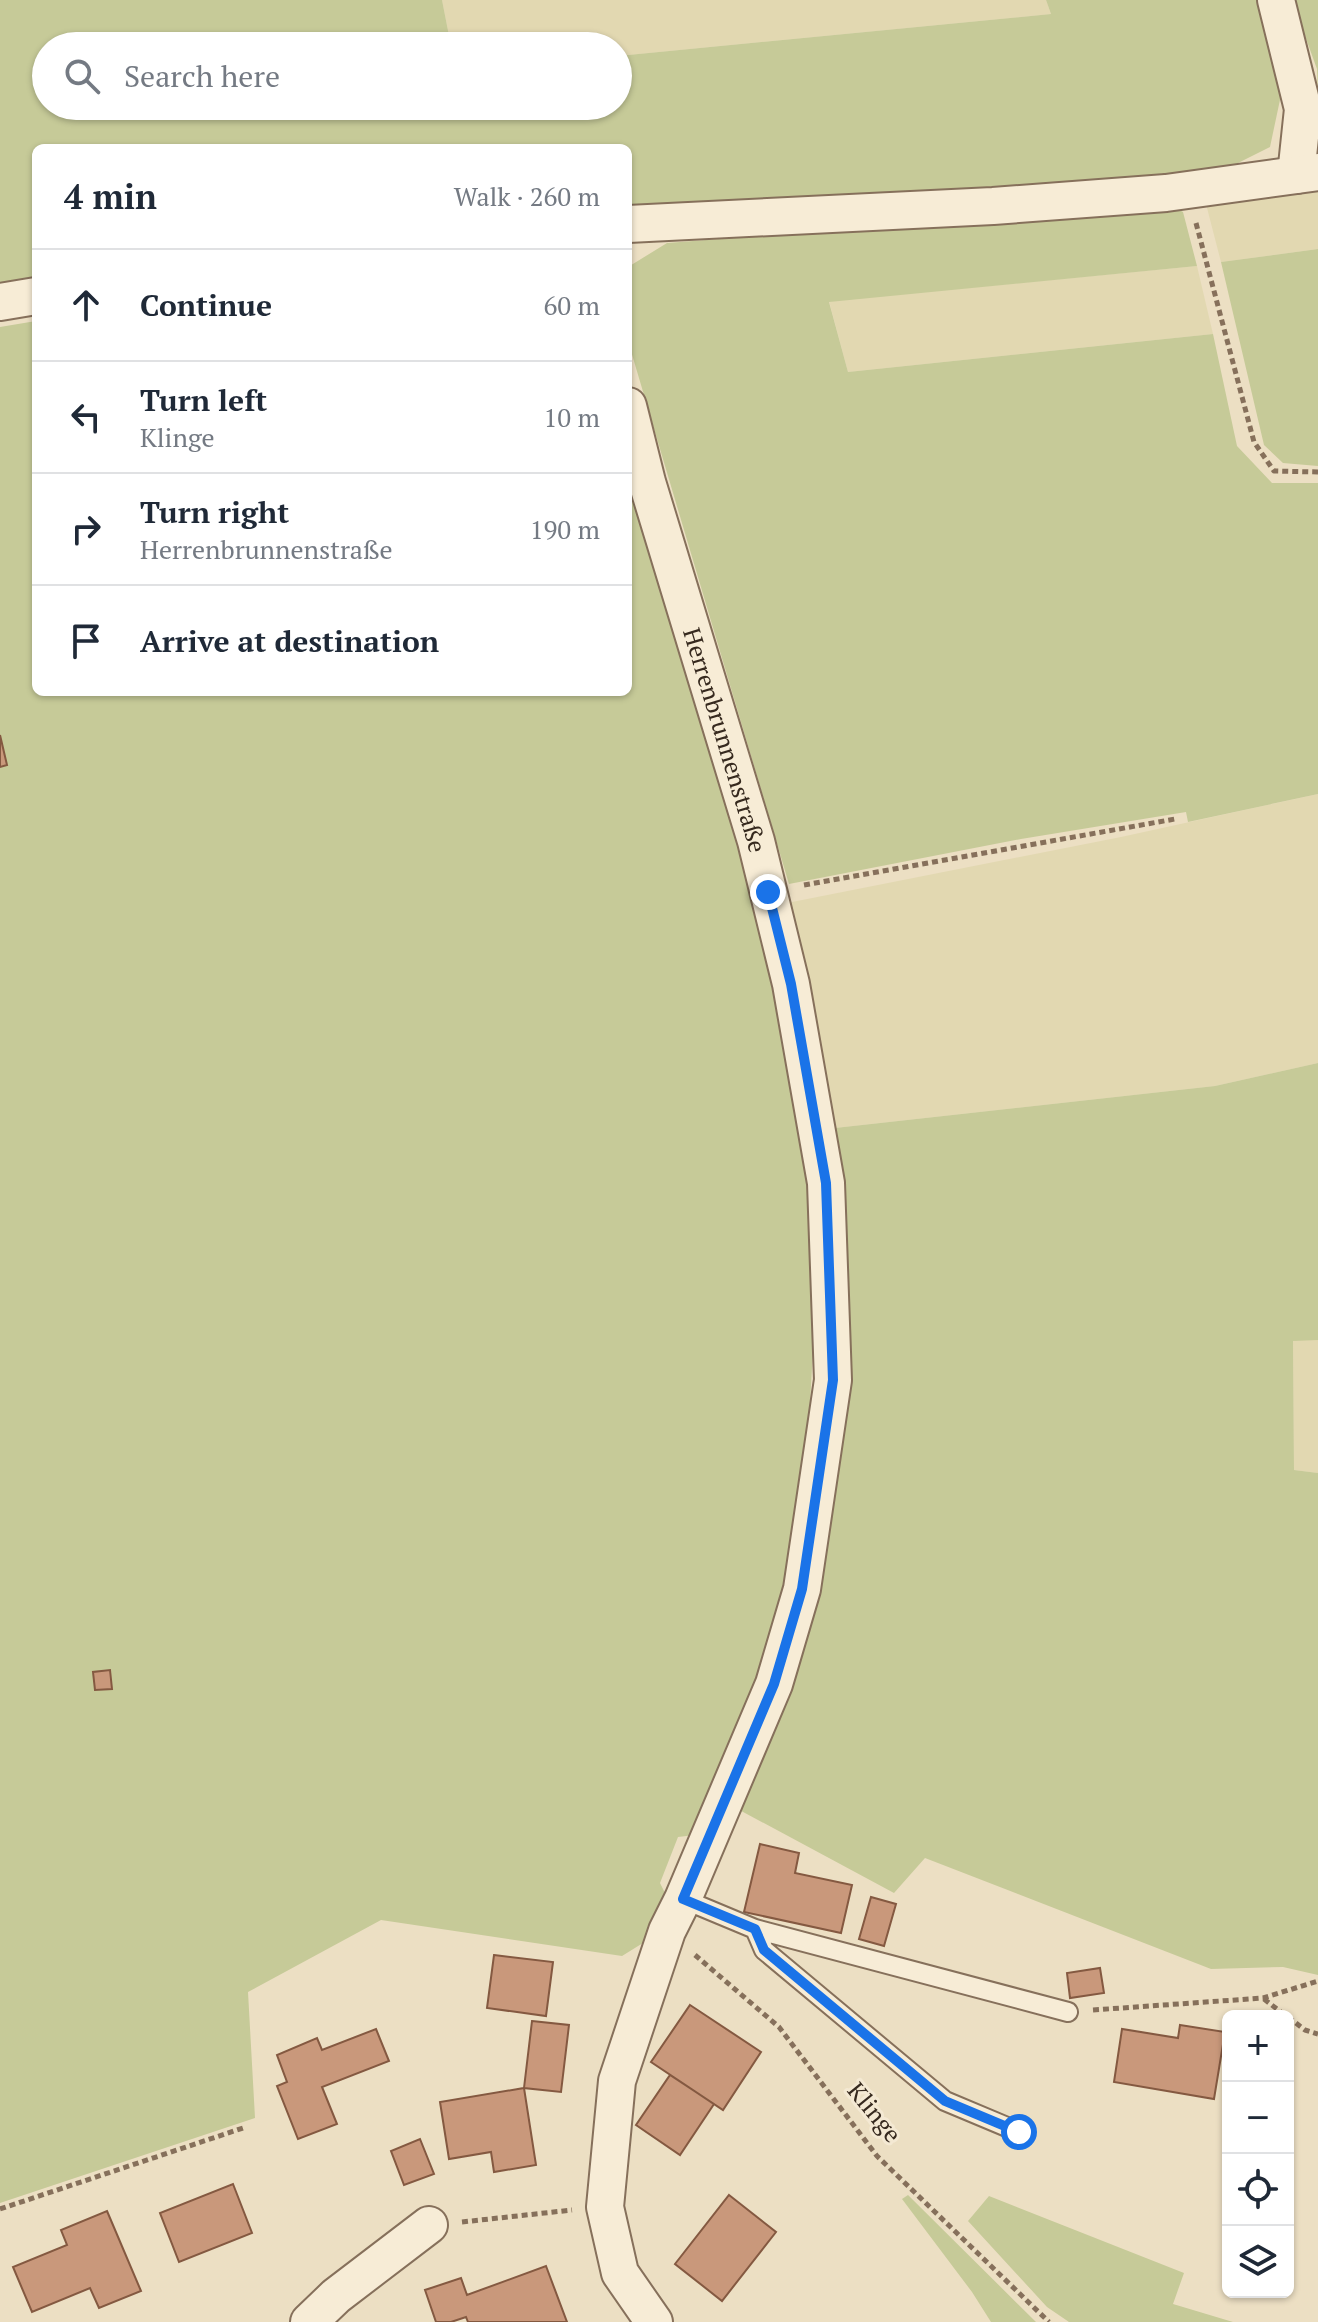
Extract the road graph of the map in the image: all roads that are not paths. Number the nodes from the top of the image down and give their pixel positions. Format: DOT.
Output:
graph roads {
  1 [pos="1276,0"];
  2 [pos="1307,173"];
  3 [pos="632,224"];
  4 [pos="32,297"];
  5 [pos="0,302"];
  6 [pos="632,422"];
  7 [pos="683,1899"];
  8 [pos="755,1929"];
  9 [pos="1068,2012"];
  10 [pos="1019,2132"];
  11 [pos="429,2225"];
  12 [pos="309,2322"];
  13 [pos="654,2322"];
  1 -- 2 [label="street"];
  2 -- 3 [label="street"];
  4 -- 5 [label="street"];
  6 -- 7 [label="street, Herrenbrunnenstraße"];
  7 -- 8 [label="lane"];
  7 -- 13 [label="street, Herrenbrunnenstraße"];
  8 -- 9 [label="lane"];
  8 -- 10 [label="lane"];
  11 -- 12 [label="street"];
}
